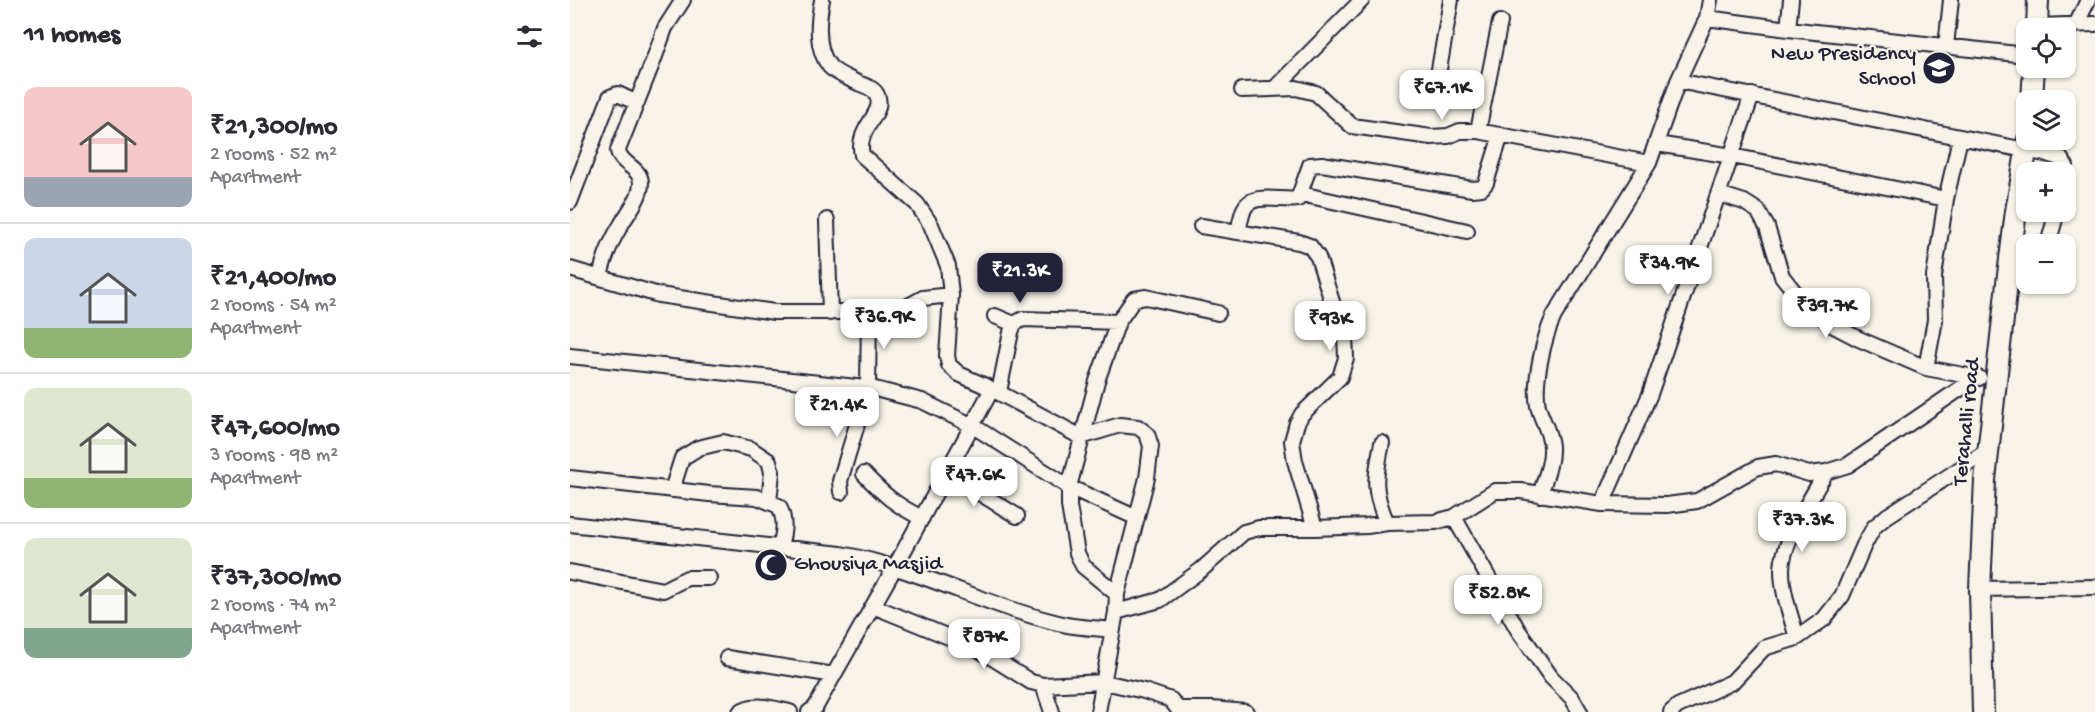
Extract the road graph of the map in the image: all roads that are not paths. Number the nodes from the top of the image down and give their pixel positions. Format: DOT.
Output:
graph roads {
  1 [pos="683,0"];
  2 [pos="822,0"];
  3 [pos="1362,0"];
  4 [pos="1451,0"];
  5 [pos="1710,0"];
  6 [pos="1791,0"];
  7 [pos="1951,0"];
  8 [pos="2038,0"];
  9 [pos="2088,0"];
  10 [pos="1707,18"];
  11 [pos="2037,18"];
  12 [pos="1500,22"];
  13 [pos="2095,24"];
  14 [pos="2076,25"];
  15 [pos="1788,29"];
  16 [pos="1946,46"];
  17 [pos="2016,54"];
  18 [pos="1437,81"];
  19 [pos="1678,81"];
  20 [pos="1274,89"];
  21 [pos="1242,90"];
  22 [pos="1752,95"];
  23 [pos="638,103"];
  24 [pos="1478,131"];
  25 [pos="1501,135"];
  26 [pos="1960,138"];
  27 [pos="1657,144"];
  28 [pos="2016,144"];
  29 [pos="2026,150"];
  30 [pos="2040,150"];
  31 [pos="1732,156"];
  32 [pos="2063,162"];
  33 [pos="1649,163"];
  34 [pos="1301,194"];
  35 [pos="1719,194"];
  36 [pos="1946,199"];
  37 [pos="570,202"];
  38 [pos="827,220"];
  39 [pos="1201,226"];
  40 [pos="1467,231"];
  41 [pos="1238,232"];
  42 [pos="570,269"];
  43 [pos="600,277"];
  44 [pos="2016,278"];
  45 [pos="2007,283"];
  46 [pos="951,294"];
  47 [pos="830,312"];
  48 [pos="869,312"];
  49 [pos="1218,313"];
  50 [pos="995,316"];
  51 [pos="1118,322"];
  52 [pos="1014,324"];
  53 [pos="570,356"];
  54 [pos="1926,368"];
  55 [pos="1976,378"];
  56 [pos="1997,381"];
  57 [pos="868,388"];
  58 [pos="996,390"];
  59 [pos="973,426"];
  60 [pos="1081,437"];
  61 [pos="1382,443"];
  62 [pos="1989,450"];
  63 [pos="1826,472"];
  64 [pos="947,473"];
  65 [pos="864,474"];
  66 [pos="570,478"];
  67 [pos="1069,487"];
  68 [pos="672,490"];
  69 [pos="841,492"];
  70 [pos="1540,495"];
  71 [pos="769,502"];
  72 [pos="1602,504"];
  73 [pos="1017,516"];
  74 [pos="1454,517"];
  75 [pos="922,518"];
  76 [pos="1137,518"];
  77 [pos="1388,523"];
  78 [pos="570,524"];
  79 [pos="1315,528"];
  80 [pos="780,547"];
  81 [pos="895,567"];
  82 [pos="570,572"];
  83 [pos="709,578"];
  84 [pos="2095,586"];
  85 [pos="1980,589"];
  86 [pos="1117,594"];
  87 [pos="873,606"];
  88 [pos="1116,612"];
  89 [pos="1113,630"];
  90 [pos="1797,638"];
  91 [pos="727,658"];
  92 [pos="834,675"];
  93 [pos="1104,682"];
  94 [pos="1043,685"];
  95 [pos="1180,711"];
  96 [pos="740,712"];
  97 [pos="790,712"];
  98 [pos="810,712"];
  99 [pos="1052,712"];
  100 [pos="1098,712"];
  101 [pos="1246,712"];
  102 [pos="1580,712"];
  103 [pos="1671,712"];
  104 [pos="1983,712"];
  1 -- 23 [label="street"];
  2 -- 46 [label="street"];
  3 -- 20 [label="street"];
  4 -- 18 [label="street"];
  5 -- 10 [label="street"];
  6 -- 15 [label="street"];
  7 -- 16 [label="street"];
  8 -- 11 [label="street"];
  9 -- 14 [label="street"];
  10 -- 15 [label="street"];
  10 -- 19 [label="street"];
  12 -- 24 [label="street"];
  13 -- 14 [label="street"];
  15 -- 16 [label="street"];
  16 -- 17 [label="street"];
  19 -- 22 [label="street"];
  19 -- 27 [label="street"];
  20 -- 21 [label="street"];
  20 -- 24 [label="street"];
  22 -- 26 [label="street"];
  22 -- 31 [label="street"];
  23 -- 37 [label="street"];
  23 -- 43 [label="street"];
  24 -- 25 [label="street"];
  25 -- 33 [label="street"];
  25 -- 34 [label="street"];
  26 -- 28 [label="street"];
  26 -- 36 [label="street"];
  27 -- 31 [label="street"];
  27 -- 33 [label="street"];
  29 -- 45 [label="street, Terahalli road"];
  30 -- 32 [label="street"];
  31 -- 35 [label="street"];
  31 -- 36 [label="street"];
  33 -- 70 [label="street"];
  34 -- 40 [label="street"];
  34 -- 41 [label="street"];
  35 -- 54 [label="street"];
  35 -- 72 [label="street"];
  36 -- 54 [label="street"];
  38 -- 47 [label="street"];
  39 -- 41 [label="street"];
  41 -- 79 [label="street"];
  42 -- 43 [label="street"];
  43 -- 47 [label="street"];
  44 -- 45 [label="street"];
  45 -- 56 [label="street, Terahalli road"];
  46 -- 48 [label="street"];
  46 -- 58 [label="street"];
  47 -- 48 [label="street"];
  48 -- 57 [label="street"];
  49 -- 51 [label="street"];
  50 -- 52 [label="street"];
  51 -- 52 [label="street"];
  51 -- 60 [label="street"];
  52 -- 58 [label="street"];
  53 -- 57 [label="street"];
  54 -- 55 [label="street"];
  55 -- 56 [label="street"];
  55 -- 63 [label="street"];
  56 -- 62 [label="street, Terahalli road"];
  57 -- 59 [label="street"];
  57 -- 69 [label="street"];
  58 -- 59 [label="street"];
  58 -- 60 [label="street"];
  59 -- 64 [label="street"];
  59 -- 67 [label="street"];
  60 -- 67 [label="street"];
  60 -- 76 [label="street"];
  61 -- 77 [label="street"];
  62 -- 85 [label="street, Terahalli road"];
  62 -- 90 [label="street"];
  63 -- 72 [label="street"];
  63 -- 90 [label="street"];
  64 -- 73 [label="street"];
  64 -- 75 [label="street"];
  65 -- 75 [label="street"];
  66 -- 68 [label="street"];
  67 -- 76 [label="street"];
  67 -- 86 [label="street"];
  68 -- 71 [label="street"];
  68 -- 71 [label="street"];
  70 -- 72 [label="street"];
  70 -- 74 [label="street"];
  71 -- 80 [label="street"];
  74 -- 77 [label="street"];
  74 -- 102 [label="street"];
  75 -- 81 [label="street"];
  76 -- 86 [label="street"];
  77 -- 79 [label="street"];
  78 -- 80 [label="street"];
  79 -- 88 [label="street"];
  80 -- 81 [label="street"];
  81 -- 87 [label="street"];
  81 -- 89 [label="street"];
  82 -- 83 [label="street"];
  84 -- 85 [label="street"];
  85 -- 104 [label="street, Terahalli road"];
  86 -- 88 [label="street"];
  87 -- 92 [label="street"];
  87 -- 94 [label="street"];
  88 -- 89 [label="street"];
  89 -- 93 [label="street"];
  90 -- 103 [label="street"];
  91 -- 92 [label="street"];
  92 -- 98 [label="street"];
  93 -- 94 [label="street"];
  93 -- 95 [label="street"];
  93 -- 100 [label="street"];
  94 -- 99 [label="street"];
  95 -- 101 [label="street"];
  96 -- 97 [label="street"];
}
